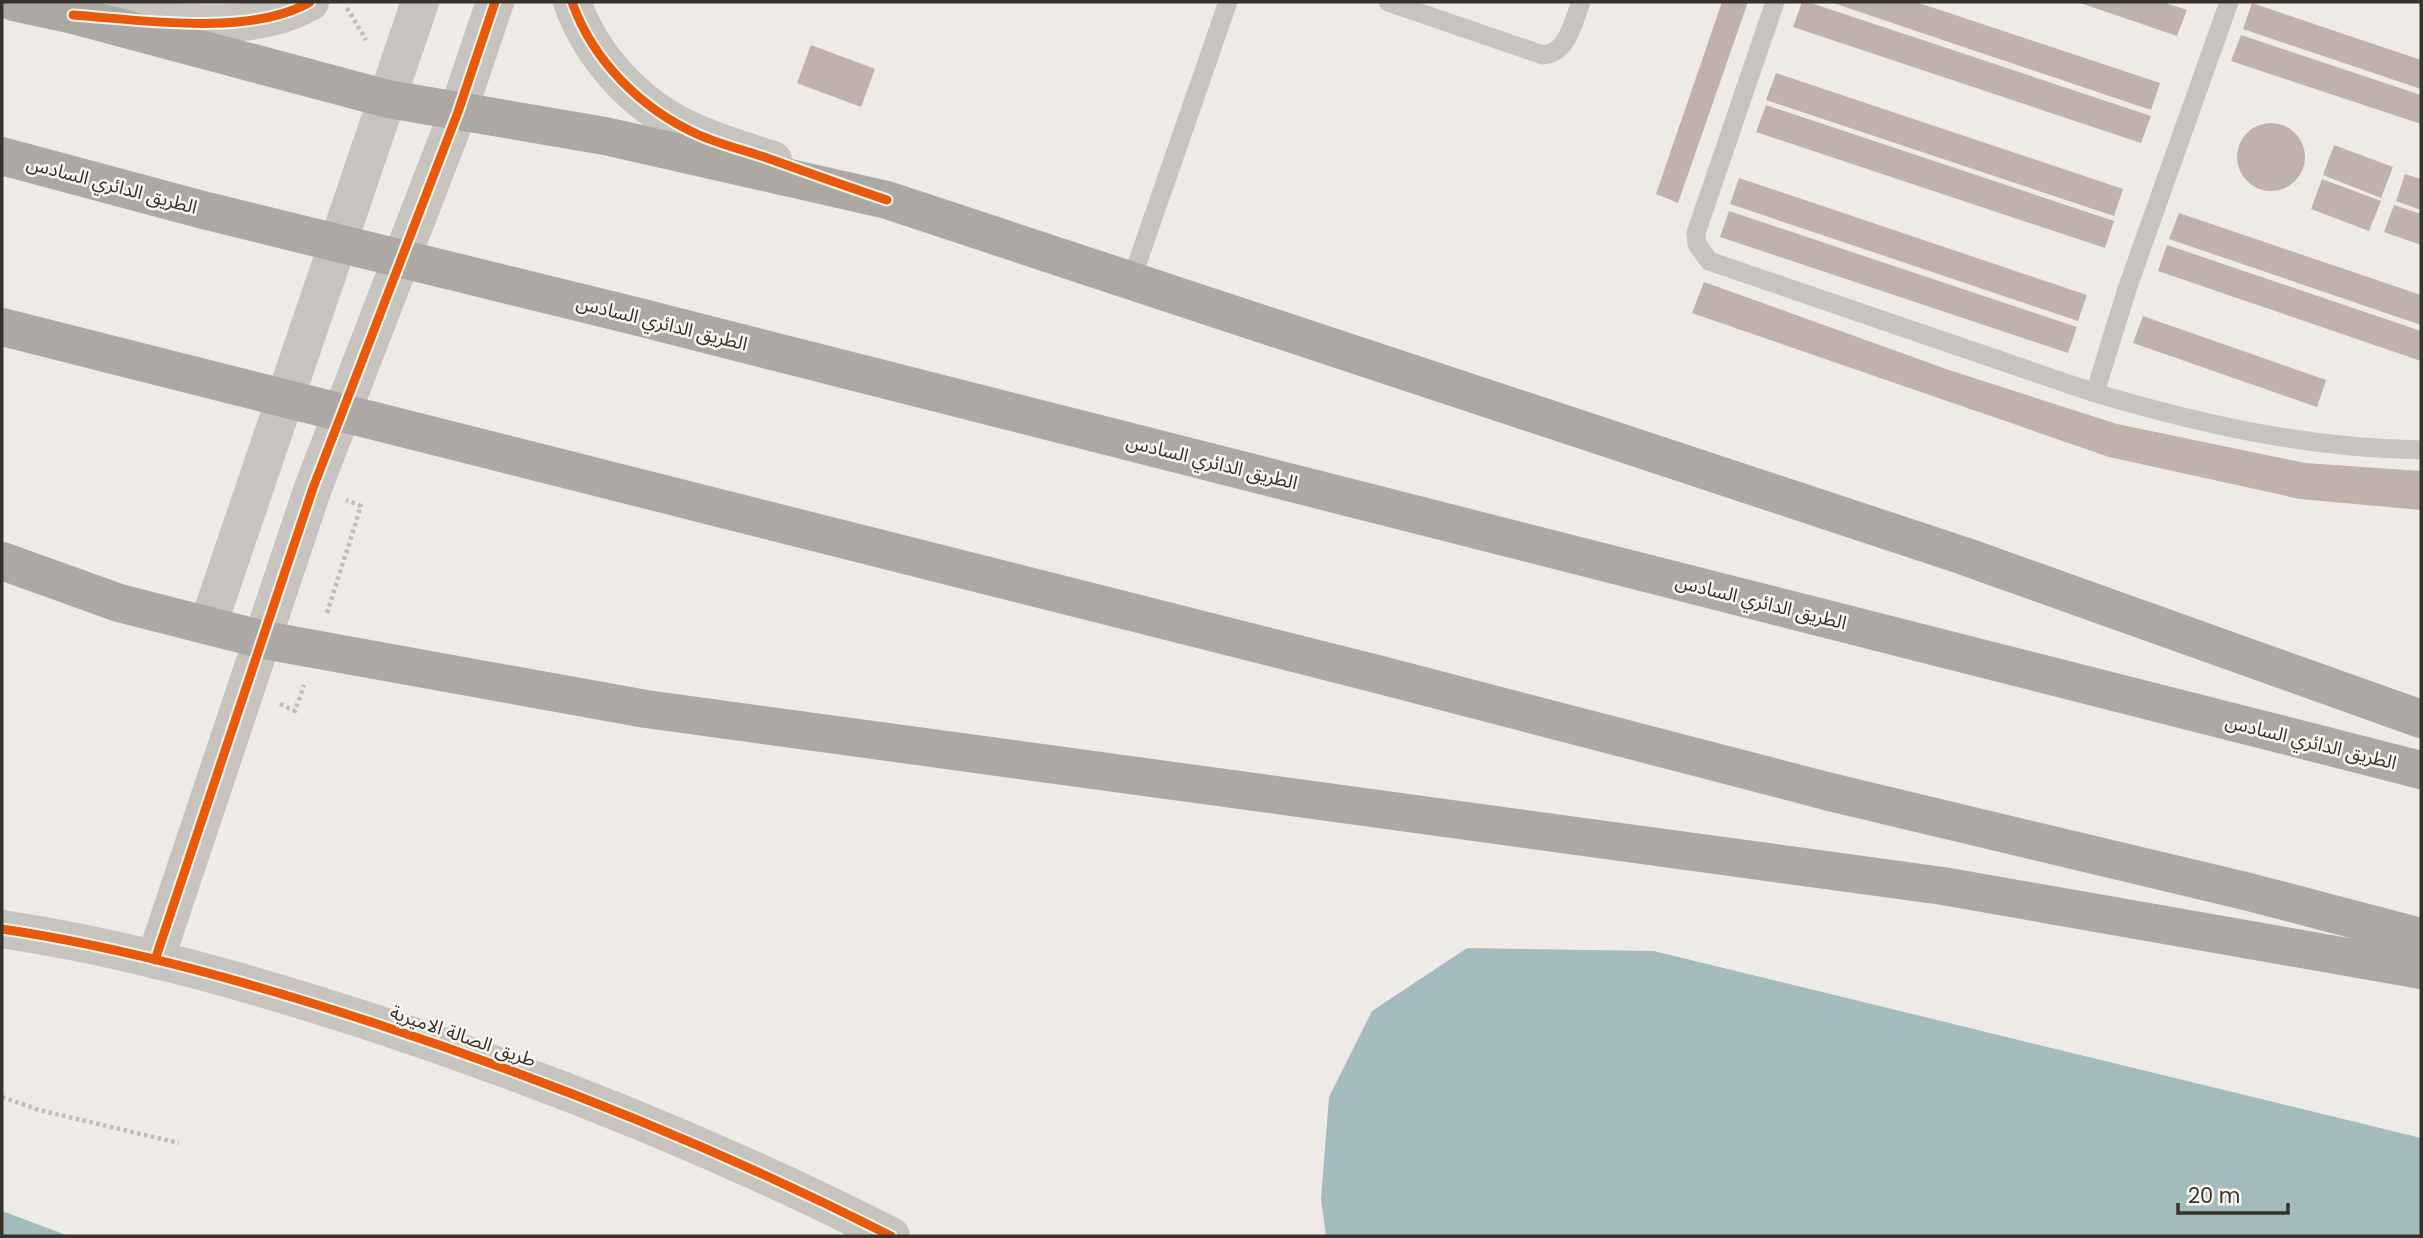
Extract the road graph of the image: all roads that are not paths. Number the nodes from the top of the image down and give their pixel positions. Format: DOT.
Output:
graph roads {
  1 [pos="13,2"];
  2 [pos="310,2"];
  3 [pos="420,2"];
  4 [pos="495,2"];
  5 [pos="572,2"];
  6 [pos="1228,2"];
  7 [pos="1388,2"];
  8 [pos="1581,2"];
  9 [pos="1775,2"];
  10 [pos="2229,2"];
  11 [pos="73,15"];
  12 [pos="388,99"];
  13 [pos="458,112"];
  14 [pos="2,156"];
  15 [pos="887,200"];
  16 [pos="1131,281"];
  17 [pos="2,327"];
  18 [pos="2095,393"];
  19 [pos="2421,450"];
  20 [pos="2,561"];
  21 [pos="208,625"];
  22 [pos="264,640"];
  23 [pos="2421,719"];
  24 [pos="2421,770"];
  25 [pos="2,929"];
  26 [pos="2421,937"];
  27 [pos="155,960"];
  28 [pos="2421,970"];
  29 [pos="891,1236"];
  1 -- 11 [label="highway"];
  2 -- 11 [label="street"];
  3 -- 12 [label="street"];
  4 -- 13 [label="street"];
  5 -- 15 [label="street"];
  6 -- 16 [label="lane"];
  7 -- 8 [label="lane"];
  9 -- 18 [label="lane"];
  10 -- 18 [label="lane"];
  11 -- 12 [label="highway"];
  12 -- 13 [label="highway"];
  12 -- 21 [label="street"];
  13 -- 15 [label="highway"];
  13 -- 22 [label="street"];
  14 -- 24 [label="highway, الطريق الدائري السادس"];
  15 -- 16 [label="highway"];
  16 -- 23 [label="highway"];
  17 -- 26 [label="highway"];
  18 -- 19 [label="lane"];
  20 -- 21 [label="highway"];
  21 -- 22 [label="highway"];
  22 -- 27 [label="street"];
  22 -- 28 [label="highway"];
  25 -- 27 [label="street, طريق الصالة الاميرية"];
  27 -- 29 [label="street, طريق الصالة الاميرية"];
}
